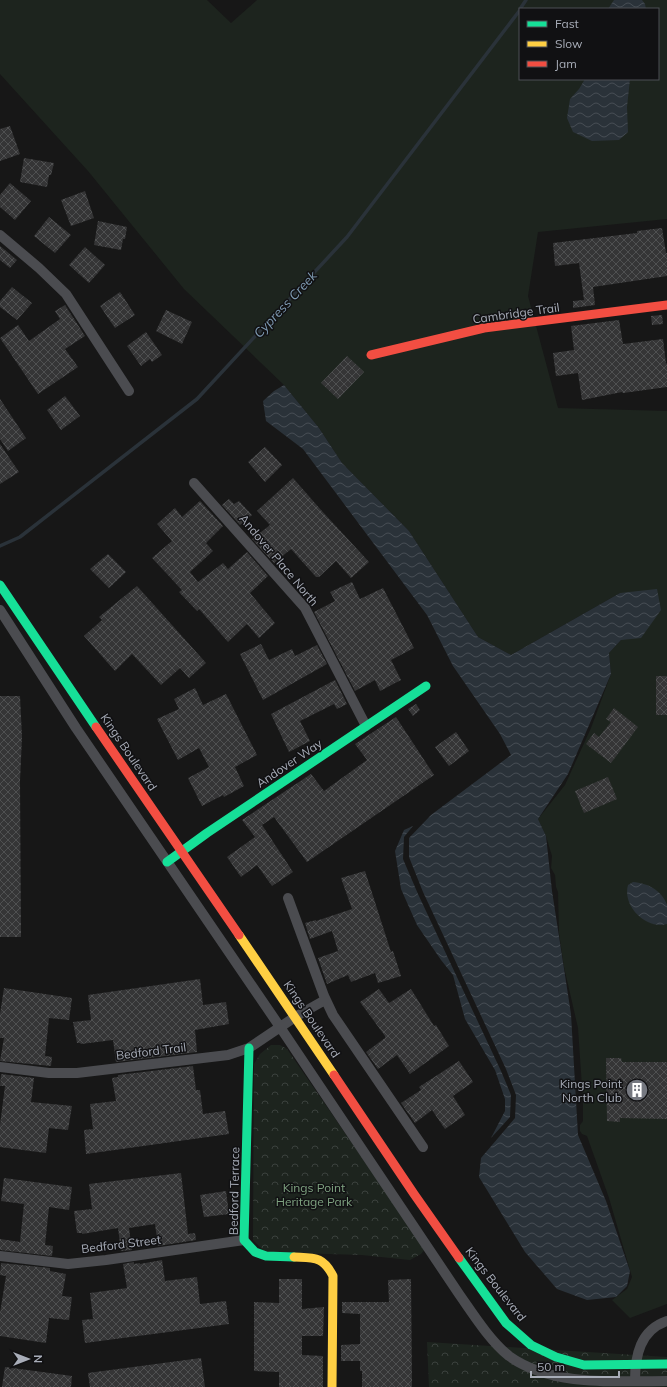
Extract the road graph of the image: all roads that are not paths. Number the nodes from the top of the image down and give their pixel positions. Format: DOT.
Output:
graph roads {
  1 [pos="0,235"];
  2 [pos="667,306"];
  3 [pos="371,355"];
  4 [pos="129,391"];
  5 [pos="194,482"];
  6 [pos="1,587"];
  7 [pos="15,608"];
  8 [pos="2,618"];
  9 [pos="426,686"];
  10 [pos="366,726"];
  11 [pos="181,852"];
  12 [pos="167,862"];
  13 [pos="288,898"];
  14 [pos="325,1000"];
  15 [pos="295,1017"];
  16 [pos="280,1027"];
  17 [pos="249,1048"];
  18 [pos="0,1067"];
  19 [pos="423,1147"];
  20 [pos="244,1240"];
  21 [pos="0,1256"];
  22 [pos="667,1321"];
  23 [pos="635,1364"];
  24 [pos="667,1364"];
  25 [pos="635,1381"];
  26 [pos="667,1381"];
  27 [pos="332,1387"];
  1 -- 4 [label="street"];
  2 -- 3 [label="street, Cambridge Trail"];
  5 -- 10 [label="street, Andover Place North"];
  6 -- 7 [label="street, Kings Boulevard"];
  7 -- 8 [label="street"];
  7 -- 11 [label="street, Kings Boulevard"];
  8 -- 12 [label="street"];
  9 -- 10 [label="street, Andover Way"];
  10 -- 11 [label="street, Andover Way"];
  11 -- 12 [label="street, Andover Way"];
  11 -- 15 [label="street, Kings Boulevard"];
  12 -- 16 [label="street"];
  13 -- 14 [label="street"];
  14 -- 15 [label="street, Bedford Trail"];
  14 -- 19 [label="street"];
  15 -- 16 [label="street, Bedford Trail"];
  15 -- 23 [label="street, Kings Boulevard"];
  16 -- 17 [label="street, Bedford Trail"];
  16 -- 25 [label="street"];
  17 -- 18 [label="street, Bedford Trail"];
  17 -- 20 [label="street, Bedford Terrace"];
  20 -- 21 [label="street, Bedford Street"];
  20 -- 27 [label="street, Bedford Terrace"];
  22 -- 23 [label="street"];
  23 -- 24 [label="street, Kings Boulevard"];
  23 -- 25 [label="street"];
  25 -- 26 [label="street"];
}
